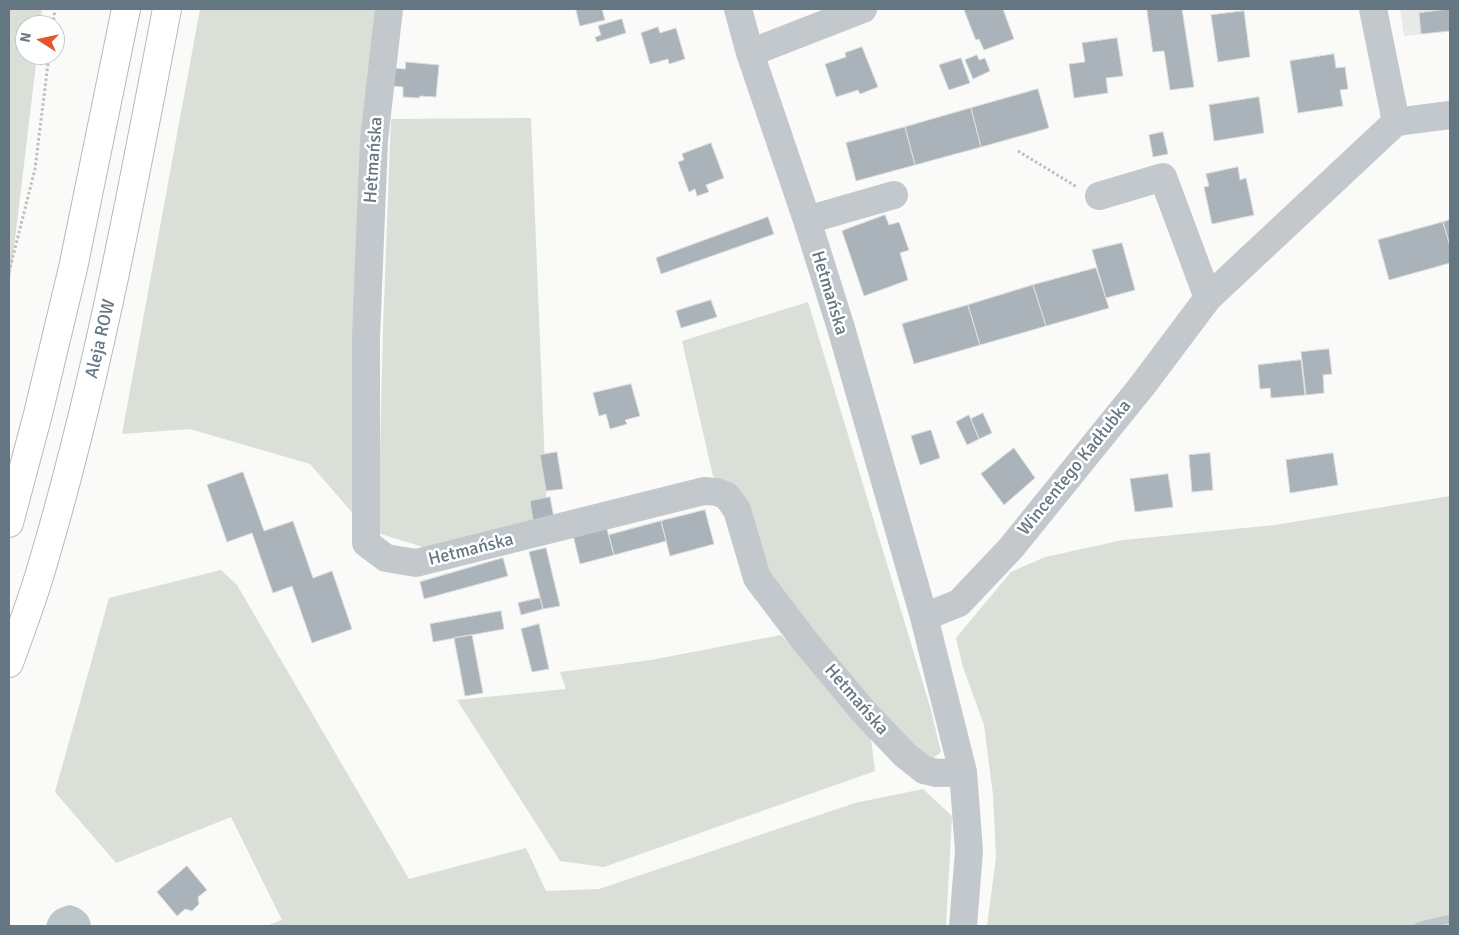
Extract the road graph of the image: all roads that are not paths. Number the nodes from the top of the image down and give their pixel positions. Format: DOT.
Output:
graph roads {
  1 [pos="126,9"];
  2 [pos="167,9"];
  3 [pos="388,9"];
  4 [pos="738,9"];
  5 [pos="863,9"];
  6 [pos="1373,9"];
  7 [pos="750,53"];
  8 [pos="1450,115"];
  9 [pos="1396,122"];
  10 [pos="894,196"];
  11 [pos="1099,196"];
  12 [pos="806,220"];
  13 [pos="1208,298"];
  14 [pos="9,523"];
  15 [pos="924,617"];
  16 [pos="9,663"];
  17 [pos="963,772"];
  18 [pos="962,926"];
  1 -- 14 [label="main road"];
  2 -- 16 [label="main road, Aleja ROW"];
  3 -- 17 [label="street, Hetmańska"];
  4 -- 7 [label="street, Hetmańska"];
  5 -- 7 [label="street"];
  6 -- 9 [label="street"];
  7 -- 12 [label="street, Hetmańska"];
  8 -- 9 [label="street"];
  9 -- 13 [label="street, Wincentego Kadłubka"];
  10 -- 12 [label="street"];
  11 -- 13 [label="street"];
  12 -- 15 [label="street, Hetmańska"];
  13 -- 15 [label="street, Wincentego Kadłubka"];
  15 -- 17 [label="street, Hetmańska"];
  17 -- 18 [label="street, Hetmańska"];
}
